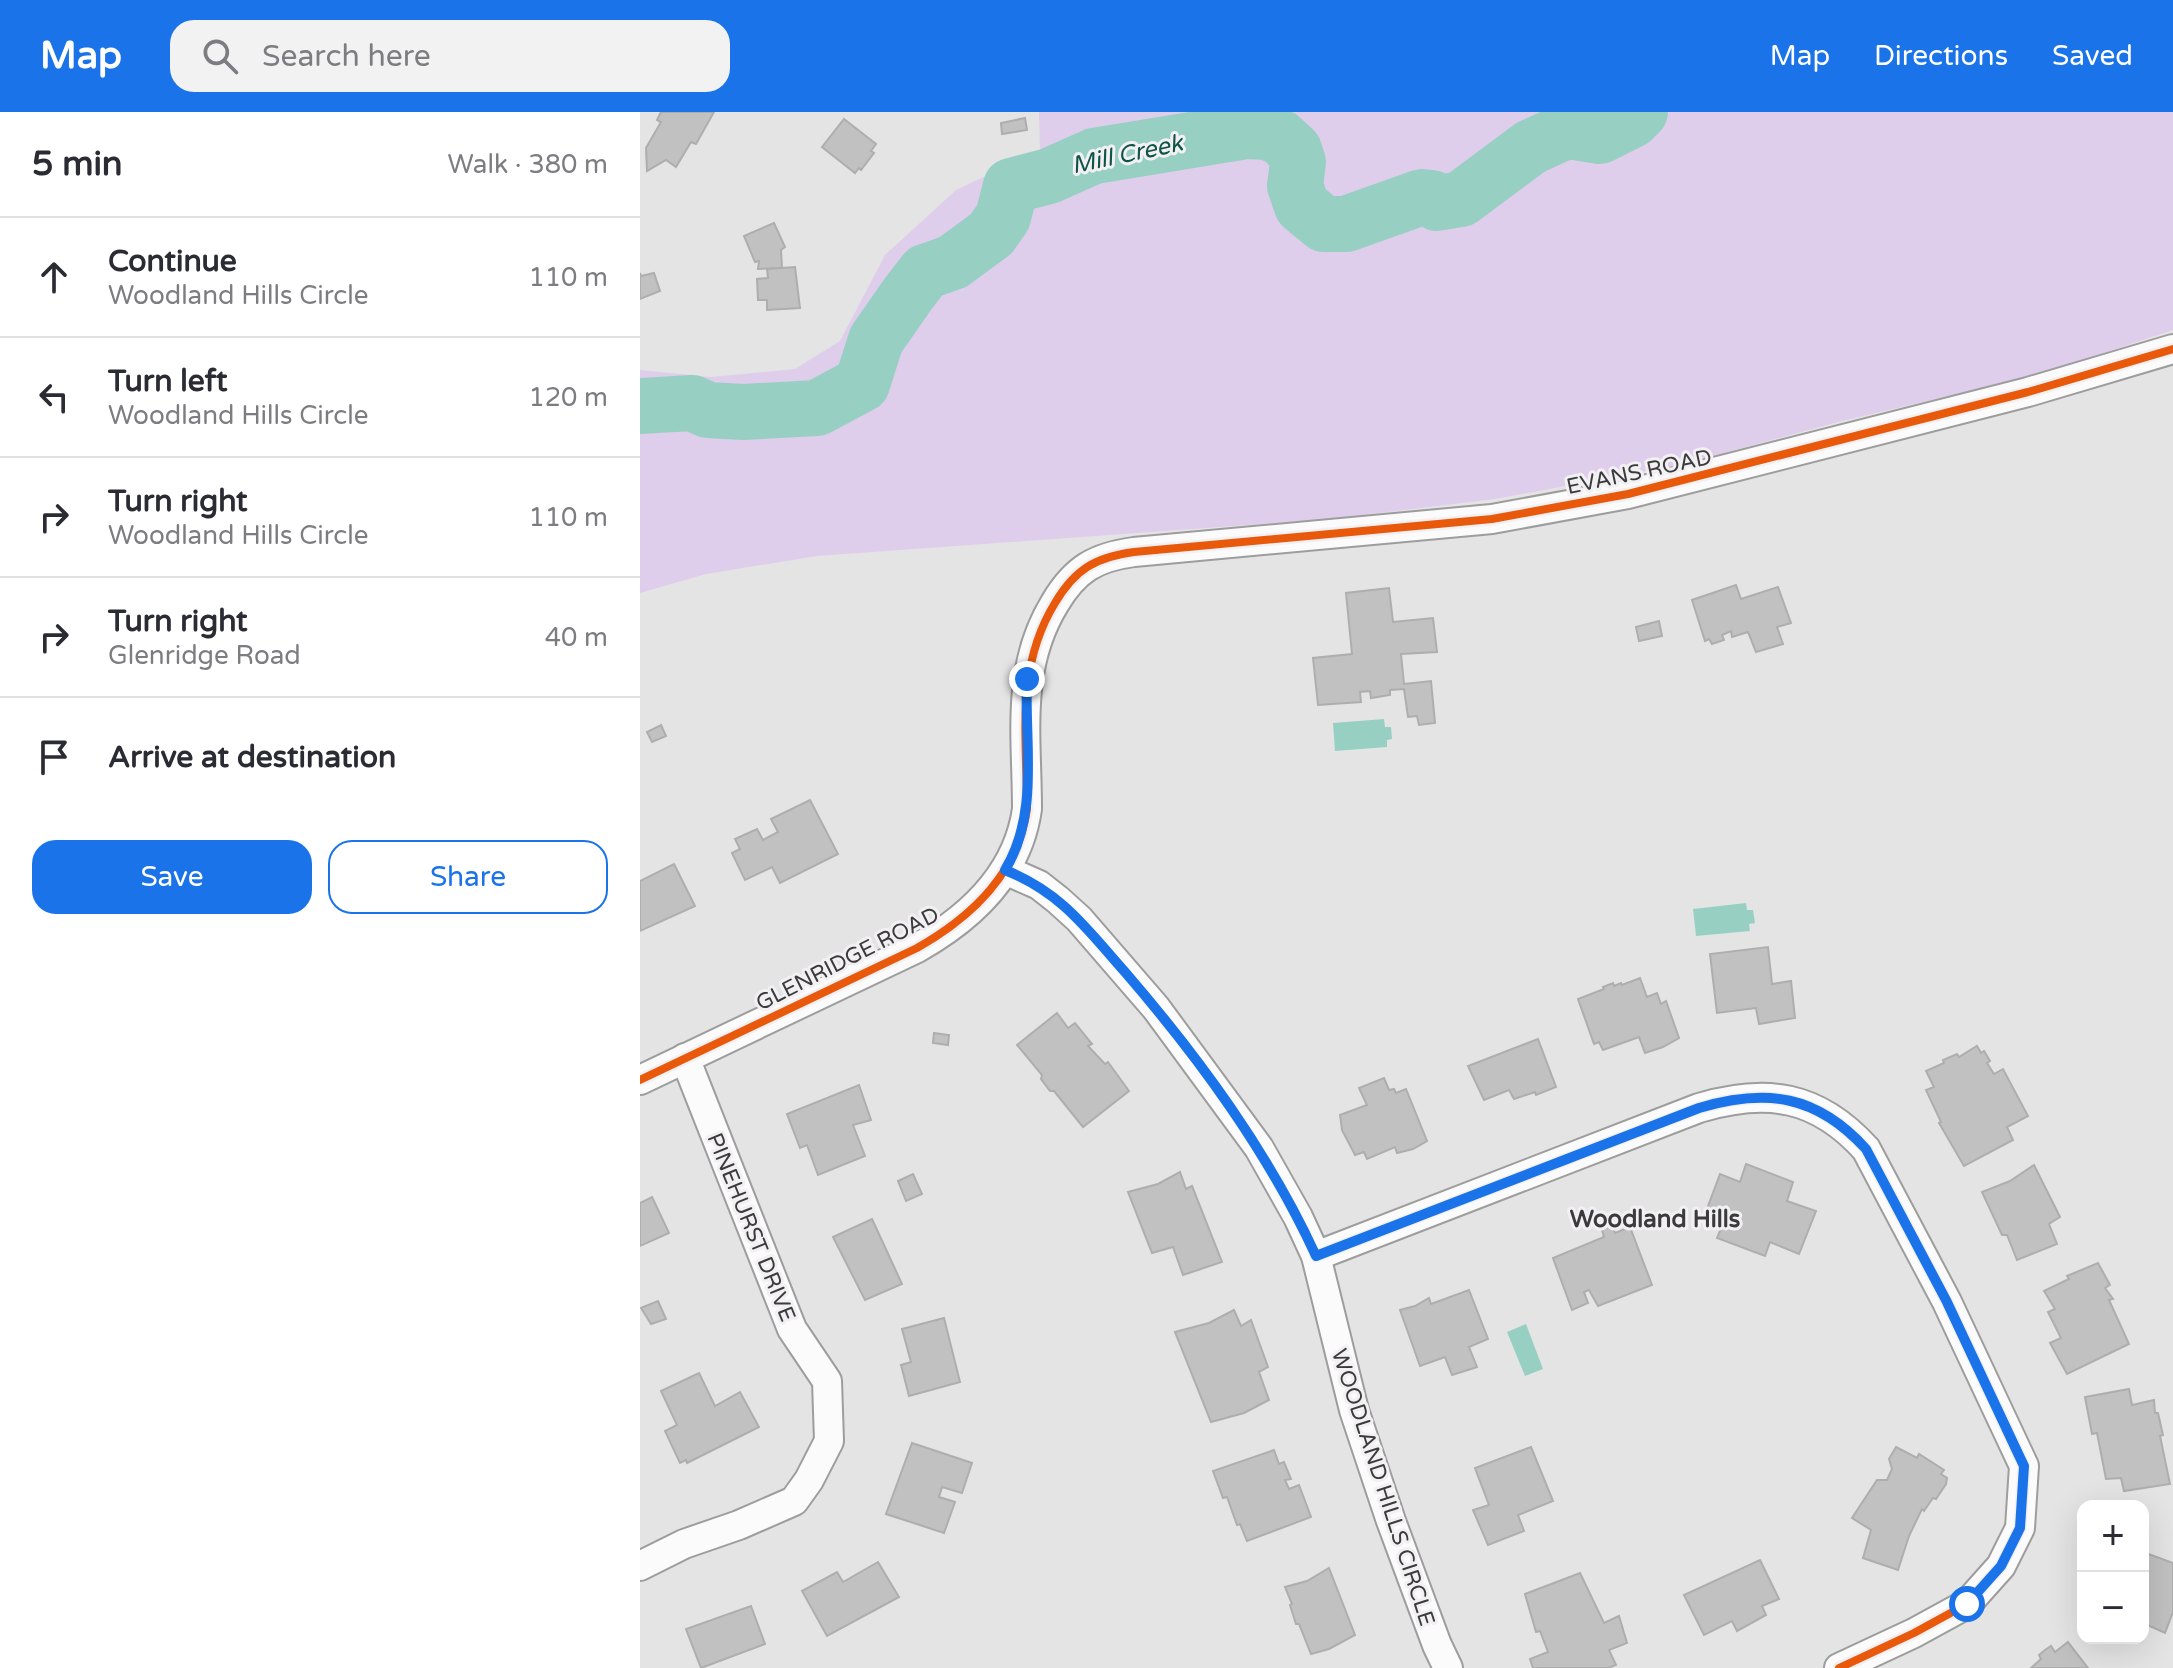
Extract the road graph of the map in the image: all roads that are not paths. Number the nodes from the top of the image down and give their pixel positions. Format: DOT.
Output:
graph roads {
  1 [pos="2173,349"];
  2 [pos="1100,558"];
  3 [pos="1005,870"];
  4 [pos="685,1058"];
  5 [pos="640,1080"];
  6 [pos="1316,1256"];
  7 [pos="640,1566"];
  8 [pos="1448,1668"];
  9 [pos="1839,1668"];
  1 -- 2 [label="street, EVANS ROAD"];
  2 -- 3 [label="street, GLENRIDGE ROAD"];
  3 -- 4 [label="street, GLENRIDGE ROAD"];
  3 -- 6 [label="street, WOODLAND HILLS CIRCLE"];
  4 -- 5 [label="street, GLENRIDGE ROAD"];
  4 -- 7 [label="street, PINEHURST DRIVE"];
  6 -- 8 [label="street, WOODLAND HILLS CIRCLE"];
  6 -- 9 [label="street"];
}
